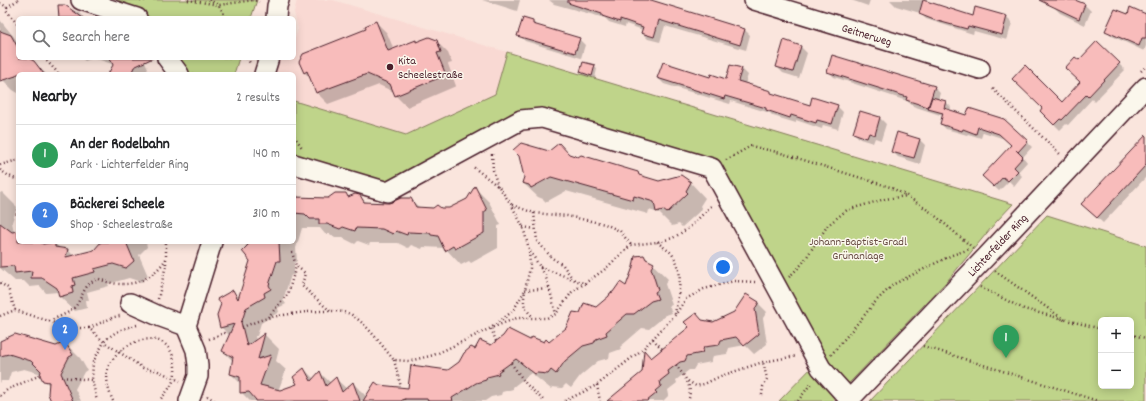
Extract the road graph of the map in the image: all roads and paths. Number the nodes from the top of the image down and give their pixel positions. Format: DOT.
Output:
graph roads {
  1 [pos="18,0"];
  2 [pos="81,0"];
  3 [pos="188,0"];
  4 [pos="209,0"];
  5 [pos="278,0"];
  6 [pos="754,0"];
  7 [pos="259,2"];
  8 [pos="0,3"];
  9 [pos="219,5"];
  10 [pos="7,7"];
  11 [pos="131,16"];
  12 [pos="225,16"];
  13 [pos="276,16"];
  14 [pos="16,22"];
  15 [pos="46,60"];
  16 [pos="168,60"];
  17 [pos="268,60"];
  18 [pos="980,69"];
  19 [pos="57,72"];
  20 [pos="178,72"];
  21 [pos="265,72"];
  22 [pos="1146,87"];
  23 [pos="993,89"];
  24 [pos="497,133"];
  25 [pos="1061,155"];
  26 [pos="454,156"];
  27 [pos="16,161"];
  28 [pos="0,165"];
  29 [pos="296,165"];
  30 [pos="712,168"];
  31 [pos="0,170"];
  32 [pos="16,179"];
  33 [pos="499,187"];
  34 [pos="724,191"];
  35 [pos="907,196"];
  36 [pos="511,204"];
  37 [pos="534,213"];
  38 [pos="523,228"];
  39 [pos="535,229"];
  40 [pos="657,242"];
  41 [pos="166,244"];
  42 [pos="211,244"];
  43 [pos="631,245"];
  44 [pos="529,249"];
  45 [pos="292,252"];
  46 [pos="166,258"];
  47 [pos="296,266"];
  48 [pos="540,266"];
  49 [pos="994,271"];
  50 [pos="572,278"];
  51 [pos="0,283"];
  52 [pos="586,284"];
  53 [pos="976,285"];
  54 [pos="548,287"];
  55 [pos="777,288"];
  56 [pos="525,290"];
  57 [pos="127,309"];
  58 [pos="15,310"];
  59 [pos="331,311"];
  60 [pos="150,312"];
  61 [pos="556,314"];
  62 [pos="675,315"];
  63 [pos="0,316"];
  64 [pos="268,318"];
  65 [pos="534,318"];
  66 [pos="1066,320"];
  67 [pos="48,321"];
  68 [pos="186,326"];
  69 [pos="242,326"];
  70 [pos="89,328"];
  71 [pos="491,328"];
  72 [pos="1098,328"];
  73 [pos="1134,336"];
  74 [pos="1146,338"];
  75 [pos="653,339"];
  76 [pos="496,341"];
  77 [pos="104,342"];
  78 [pos="919,344"];
  79 [pos="662,349"];
  80 [pos="120,352"];
  81 [pos="394,360"];
  82 [pos="817,361"];
  83 [pos="762,362"];
  84 [pos="511,363"];
  85 [pos="676,365"];
  86 [pos="40,375"];
  87 [pos="62,377"];
  88 [pos="175,378"];
  89 [pos="92,380"];
  90 [pos="688,381"];
  91 [pos="597,385"];
  92 [pos="401,387"];
  93 [pos="191,395"];
  94 [pos="762,395"];
  95 [pos="0,396"];
  96 [pos="848,400"];
  97 [pos="97,401"];
  98 [pos="112,401"];
  99 [pos="160,401"];
  100 [pos="215,401"];
  101 [pos="544,401"];
  102 [pos="565,401"];
  103 [pos="600,401"];
  104 [pos="688,401"];
  105 [pos="798,401"];
  106 [pos="1098,401"];
  1 -- 10 [label="path"];
  2 -- 11 [label="street"];
  3 -- 9 [label="path"];
  4 -- 9 [label="path"];
  5 -- 13 [label="street"];
  6 -- 18 [label="street, Geitnerweg"];
  7 -- 9 [label="path"];
  8 -- 10 [label="path"];
  9 -- 12 [label="path"];
  10 -- 14 [label="path"];
  15 -- 19 [label="path"];
  16 -- 20 [label="street"];
  17 -- 21 [label="street"];
  22 -- 96 [label="street, Lichterfelder Ring"];
  23 -- 25 [label="path"];
  24 -- 26 [label="street"];
  24 -- 30 [label="street"];
  24 -- 33 [label="path"];
  26 -- 29 [label="street"];
  26 -- 33 [label="path"];
  27 -- 28 [label="path"];
  30 -- 34 [label="street"];
  30 -- 35 [label="path"];
  31 -- 32 [label="path"];
  33 -- 36 [label="path"];
  34 -- 40 [label="path"];
  34 -- 55 [label="street"];
  35 -- 55 [label="path"];
  35 -- 82 [label="path"];
  36 -- 37 [label="path"];
  36 -- 38 [label="path"];
  37 -- 39 [label="path"];
  37 -- 43 [label="path"];
  38 -- 39 [label="path"];
  38 -- 44 [label="path"];
  39 -- 50 [label="path"];
  40 -- 43 [label="path"];
  40 -- 62 [label="path"];
  41 -- 46 [label="path"];
  42 -- 68 [label="street"];
  43 -- 52 [label="path"];
  44 -- 48 [label="path"];
  44 -- 56 [label="path"];
  45 -- 47 [label="path"];
  46 -- 60 [label="path"];
  46 -- 67 [label="path"];
  47 -- 59 [label="path"];
  47 -- 64 [label="path"];
  48 -- 50 [label="path"];
  48 -- 54 [label="path"];
  49 -- 66 [label="path"];
  50 -- 52 [label="path"];
  51 -- 58 [label="path"];
  52 -- 61 [label="path"];
  53 -- 66 [label="path"];
  54 -- 56 [label="path"];
  54 -- 61 [label="path"];
  55 -- 62 [label="path"];
  55 -- 82 [label="street"];
  56 -- 65 [label="path"];
  56 -- 71 [label="path"];
  57 -- 60 [label="street"];
  57 -- 70 [label="path"];
  58 -- 63 [label="path"];
  58 -- 67 [label="path"];
  59 -- 64 [label="path"];
  59 -- 81 [label="path"];
  60 -- 68 [label="street"];
  60 -- 77 [label="path"];
  61 -- 65 [label="path"];
  62 -- 75 [label="path"];
  64 -- 69 [label="path"];
  65 -- 71 [label="path"];
  66 -- 72 [label="path"];
  67 -- 70 [label="path"];
  68 -- 93 [label="street"];
  70 -- 77 [label="path"];
  71 -- 76 [label="path"];
  71 -- 81 [label="path"];
  73 -- 74 [label="path"];
  75 -- 79 [label="path"];
  75 -- 91 [label="path"];
  77 -- 80 [label="path"];
  77 -- 89 [label="path"];
  78 -- 106 [label="path"];
  80 -- 88 [label="path"];
  80 -- 88 [label="path"];
  80 -- 98 [label="path"];
  81 -- 92 [label="path"];
  82 -- 83 [label="path"];
  82 -- 96 [label="street"];
  82 -- 105 [label="path"];
  83 -- 90 [label="path"];
  83 -- 94 [label="path"];
  84 -- 101 [label="path"];
  85 -- 90 [label="path"];
  86 -- 95 [label="path"];
  87 -- 89 [label="path"];
  88 -- 93 [label="path"];
  88 -- 99 [label="path"];
  89 -- 97 [label="path"];
  90 -- 104 [label="path"];
  91 -- 102 [label="path"];
  91 -- 103 [label="path"];
  93 -- 100 [label="path"];
}
